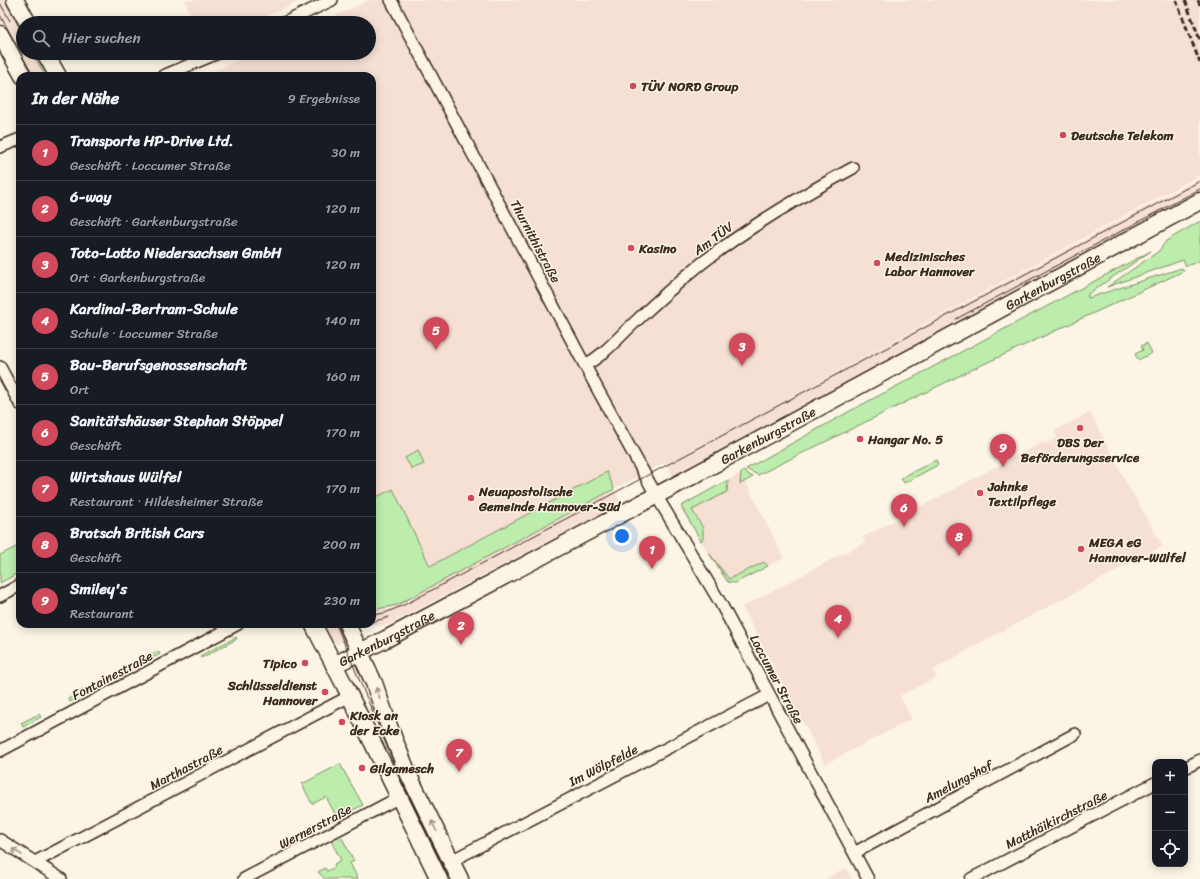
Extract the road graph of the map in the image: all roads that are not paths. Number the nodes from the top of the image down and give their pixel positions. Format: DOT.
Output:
graph roads {
  1 [pos="15,0"];
  2 [pos="332,0"];
  3 [pos="391,0"];
  4 [pos="24,16"];
  5 [pos="299,16"];
  6 [pos="0,34"];
  7 [pos="49,60"];
  8 [pos="202,60"];
  9 [pos="21,72"];
  10 [pos="56,72"];
  11 [pos="173,72"];
  12 [pos="16,141"];
  13 [pos="0,147"];
  14 [pos="853,168"];
  15 [pos="1200,202"];
  16 [pos="585,365"];
  17 [pos="0,367"];
  18 [pos="16,397"];
  19 [pos="656,495"];
  20 [pos="16,588"];
  21 [pos="0,596"];
  22 [pos="231,628"];
  23 [pos="315,628"];
  24 [pos="349,628"];
  25 [pos="361,652"];
  26 [pos="334,665"];
  27 [pos="769,695"];
  28 [pos="350,696"];
  29 [pos="1075,734"];
  30 [pos="0,751"];
  31 [pos="1200,760"];
  32 [pos="1188,766"];
  33 [pos="1152,785"];
  34 [pos="398,798"];
  35 [pos="0,840"];
  36 [pos="854,853"];
  37 [pos="451,861"];
  38 [pos="35,862"];
  39 [pos="61,879"];
  40 [pos="244,879"];
  41 [pos="439,879"];
  42 [pos="460,879"];
  43 [pos="868,879"];
  44 [pos="971,879"];
  1 -- 4 [label="main road"];
  2 -- 5 [label="street"];
  3 -- 16 [label="street, Thurnithistraße"];
  6 -- 9 [label="main road"];
  7 -- 10 [label="main road"];
  8 -- 11 [label="street"];
  12 -- 13 [label="street"];
  14 -- 16 [label="street, Am TÜV"];
  15 -- 19 [label="main road, Garkenburgstraße"];
  16 -- 19 [label="street, Thurnithistraße"];
  17 -- 18 [label="street"];
  19 -- 25 [label="main road, Garkenburgstraße"];
  19 -- 27 [label="street, Loccumer Straße"];
  20 -- 21 [label="street"];
  22 -- 30 [label="street, Fontainestraße"];
  23 -- 26 [label="main road"];
  24 -- 25 [label="main road"];
  25 -- 26 [label="main road, Garkenburgstraße"];
  37 -- 25 [label="main road, one-way"];
  26 -- 28 [label="main road"];
  27 -- 36 [label="street, Loccumer Straße"];
  27 -- 37 [label="street, Im Wölpfelde"];
  28 -- 34 [label="main road"];
  28 -- 38 [label="street, Marthastraße"];
  29 -- 36 [label="street, Amelungshof"];
  31 -- 32 [label="street"];
  33 -- 44 [label="street, Matthäikirchstraße"];
  34 -- 40 [label="street, Wernerstraße"];
  34 -- 41 [label="main road"];
  38 -- 35 [label="street, one-way"];
  36 -- 43 [label="street, Loccumer Straße"];
  37 -- 42 [label="main road"];
  38 -- 39 [label="street"];
}
